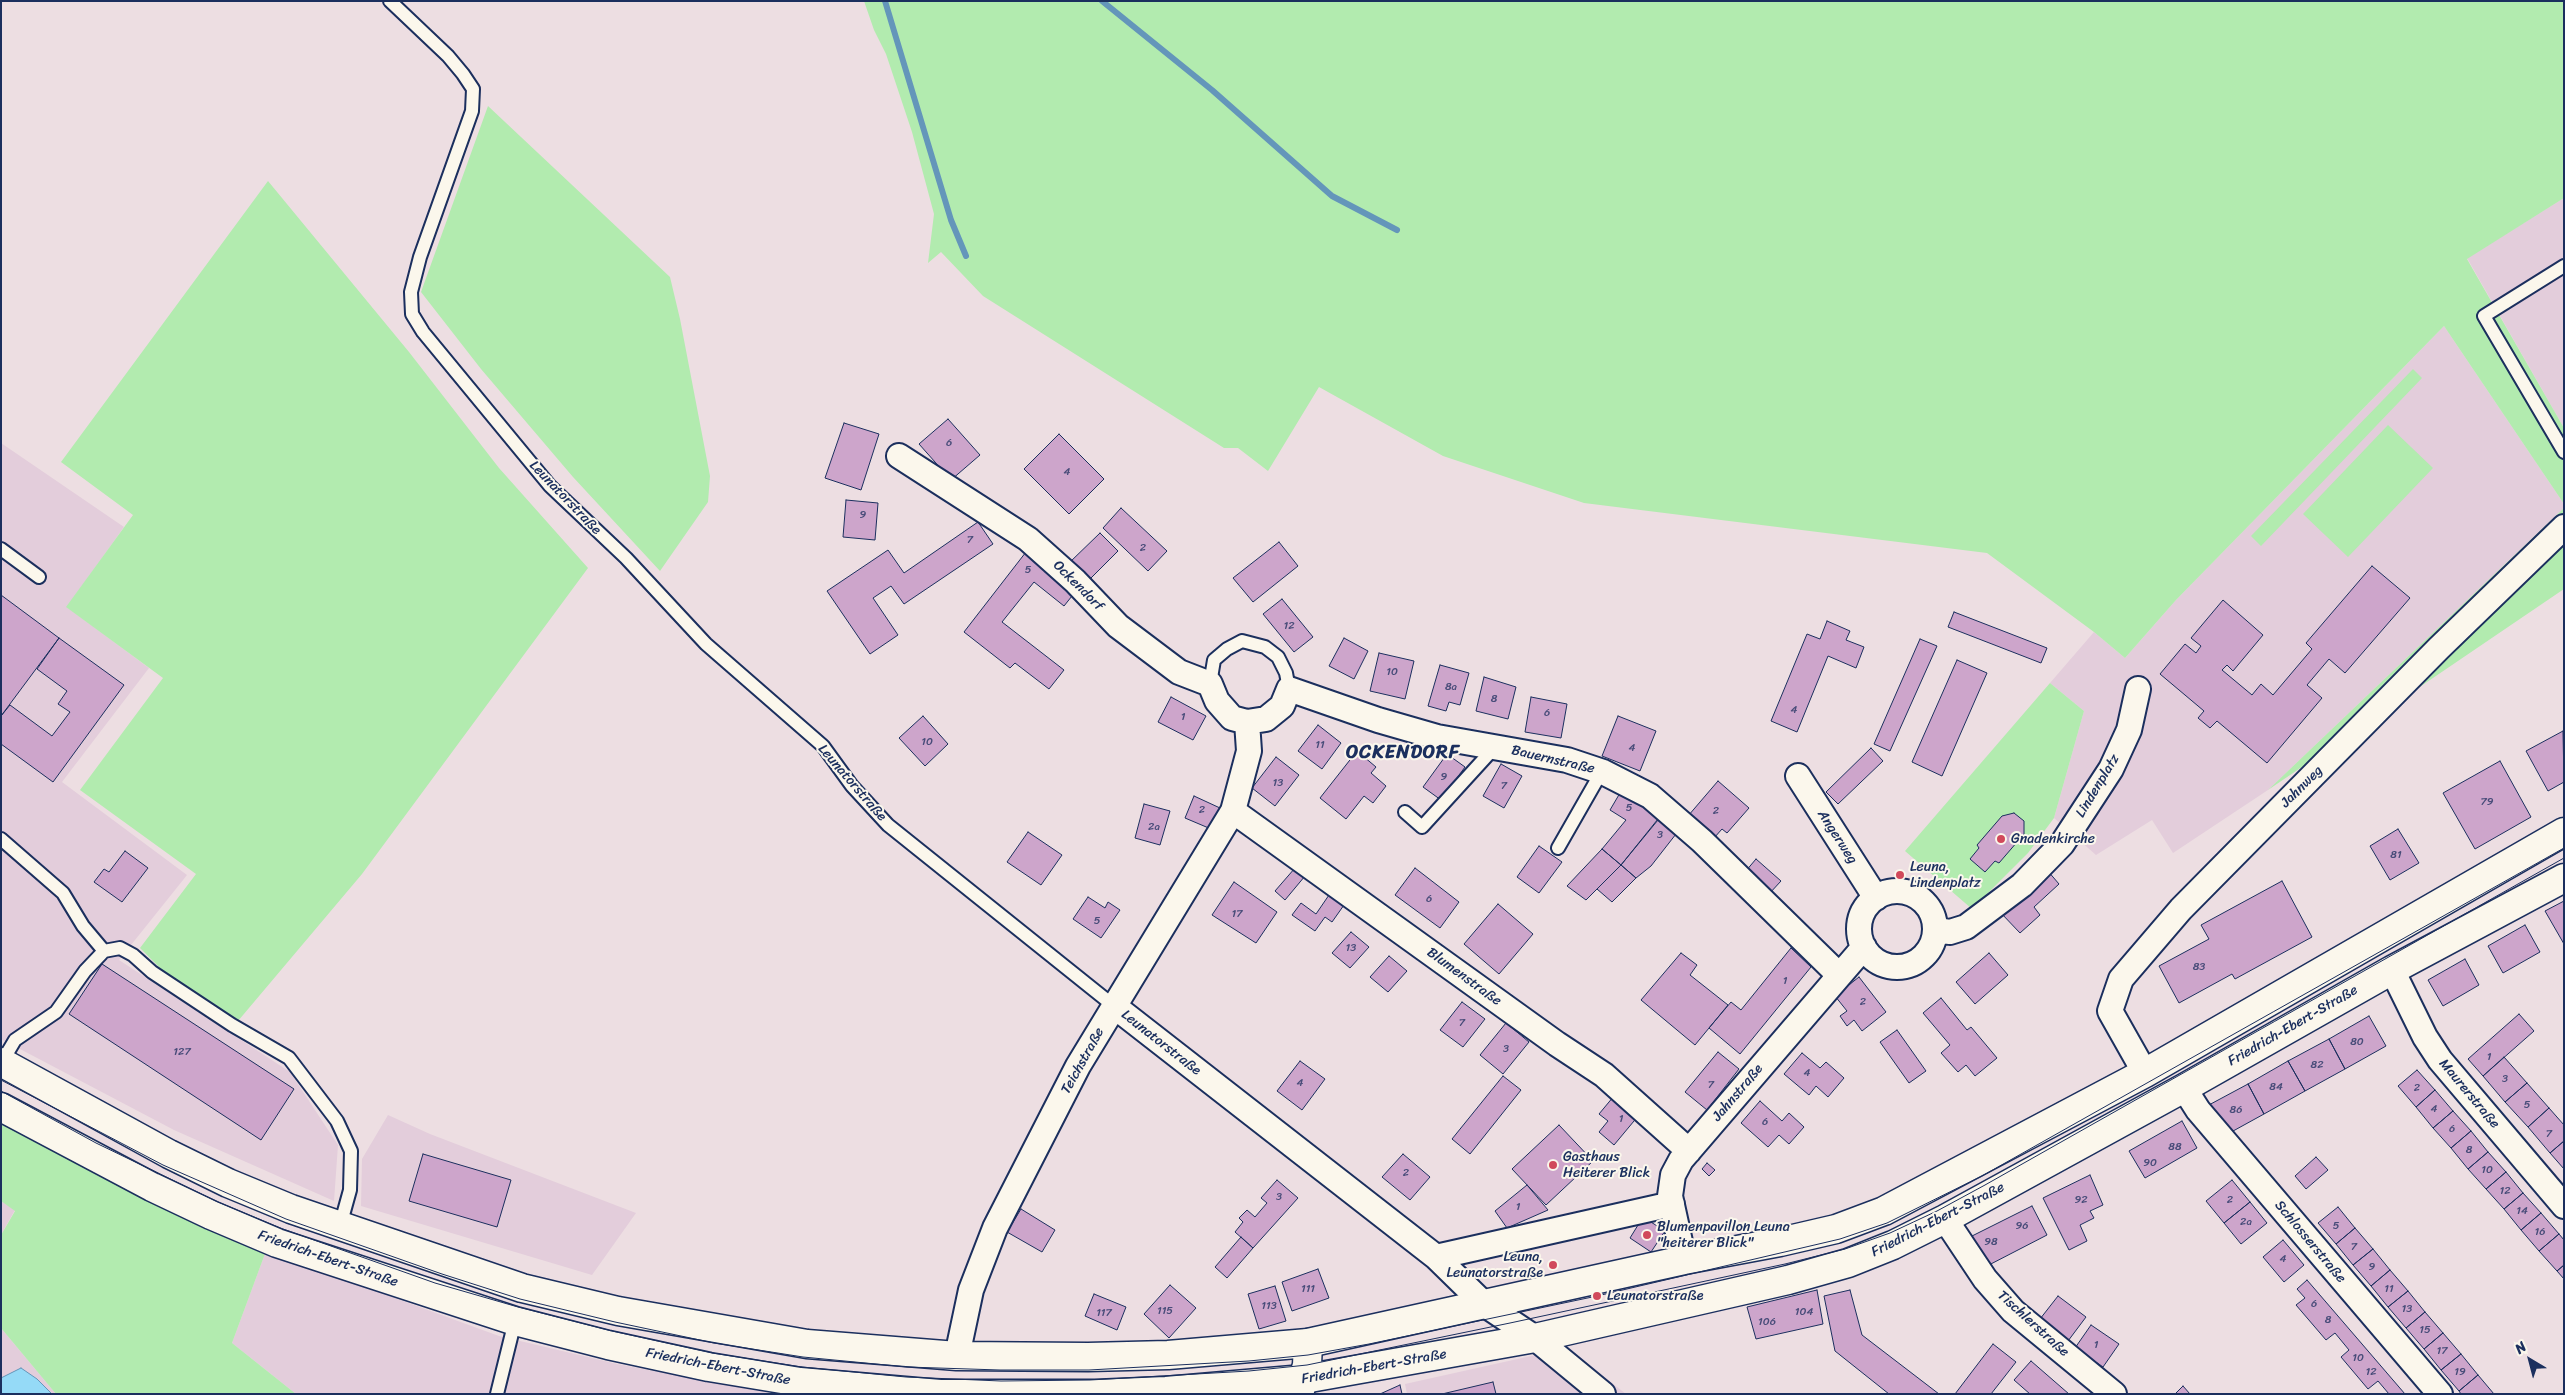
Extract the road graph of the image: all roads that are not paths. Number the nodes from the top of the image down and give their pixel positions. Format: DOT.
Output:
graph roads {
  1 [pos="390,1"];
  2 [pos="2564,266"];
  3 [pos="2564,452"];
  4 [pos="899,456"];
  5 [pos="2564,527"];
  6 [pos="1,549"];
  7 [pos="39,577"];
  8 [pos="1210,684"];
  9 [pos="1289,689"];
  10 [pos="2138,689"];
  11 [pos="1248,722"];
  12 [pos="1495,747"];
  13 [pos="1602,771"];
  14 [pos="1798,776"];
  15 [pos="1233,811"];
  16 [pos="1406,812"];
  17 [pos="2564,832"];
  18 [pos="1,839"];
  19 [pos="1558,848"];
  20 [pos="2564,878"];
  21 [pos="1876,898"];
  22 [pos="1936,930"];
  23 [pos="1864,947"];
  24 [pos="104,951"];
  25 [pos="2392,970"];
  26 [pos="1839,975"];
  27 [pos="1114,1006"];
  28 [pos="2,1062"];
  29 [pos="2145,1073"];
  30 [pos="2184,1088"];
  31 [pos="4,1109"];
  32 [pos="1689,1151"];
  33 [pos="1672,1204"];
  34 [pos="2564,1206"];
  35 [pos="1945,1220"];
  36 [pos="340,1226"];
  37 [pos="1436,1257"];
  38 [pos="1684,1260"];
  39 [pos="1484,1304"];
  40 [pos="515,1321"];
  41 [pos="1535,1338"];
  42 [pos="1308,1343"];
  43 [pos="957,1356"];
  44 [pos="1301,1387"];
  45 [pos="497,1394"];
  46 [pos="940,1394"];
  47 [pos="1604,1394"];
  48 [pos="2114,1394"];
  49 [pos="2440,1394"];
  1 -- 27 [label="lane, Leunatorstraße"];
  2 -- 3 [label="lane"];
  4 -- 8 [label="street, Ockendorf"];
  5 -- 29 [label="street, Jahnweg"];
  6 -- 7 [label="lane"];
  8 -- 9 [label="lane"];
  8 -- 11 [label="street"];
  9 -- 11 [label="street"];
  9 -- 12 [label="street, Bauernstraße"];
  10 -- 22 [label="street, Lindenplatz"];
  11 -- 15 [label="street, Teichstraße"];
  12 -- 13 [label="street, Bauernstraße"];
  12 -- 16 [label="lane"];
  13 -- 19 [label="lane"];
  13 -- 26 [label="street, Bauernstraße"];
  14 -- 21 [label="street, Angerweg"];
  15 -- 27 [label="street, Teichstraße"];
  15 -- 32 [label="street, Blumenstraße"];
  17 -- 29 [label="main road"];
  18 -- 24 [label="lane"];
  20 -- 25 [label="main road, Friedrich-Ebert-Straße"];
  21 -- 22 [label="street"];
  21 -- 23 [label="street"];
  22 -- 23 [label="street"];
  23 -- 26 [label="street, Jahnstraße"];
  24 -- 28 [label="lane"];
  24 -- 36 [label="lane"];
  25 -- 30 [label="main road, Friedrich-Ebert-Straße"];
  25 -- 34 [label="street, Maurerstraße"];
  26 -- 32 [label="street, Jahnstraße"];
  27 -- 37 [label="street, Leunatorstraße"];
  27 -- 43 [label="street, Teichstraße"];
  28 -- 36 [label="main road"];
  29 -- 38 [label="main road"];
  30 -- 35 [label="main road, Friedrich-Ebert-Straße"];
  30 -- 49 [label="street, Schlosserstraße"];
  31 -- 40 [label="main road, Friedrich-Ebert-Straße"];
  32 -- 33 [label="street, Jahnstraße"];
  33 -- 37 [label="street"];
  33 -- 38 [label="street, Jahnstraße"];
  35 -- 41 [label="main road, Friedrich-Ebert-Straße"];
  35 -- 48 [label="street, Tischlerstraße"];
  36 -- 43 [label="main road"];
  37 -- 39 [label="street, Leunatorstraße"];
  38 -- 39 [label="main road"];
  39 -- 41 [label="street, Leunatorstraße"];
  39 -- 42 [label="main road"];
  40 -- 45 [label="lane"];
  40 -- 46 [label="main road, Friedrich-Ebert-Straße"];
  41 -- 44 [label="main road, Friedrich-Ebert-Straße"];
  41 -- 47 [label="street, Leunatorstraße"];
  42 -- 43 [label="main road"];
  42 -- 44 [label="main road"];
  44 -- 46 [label="main road, Friedrich-Ebert-Straße"];
}
